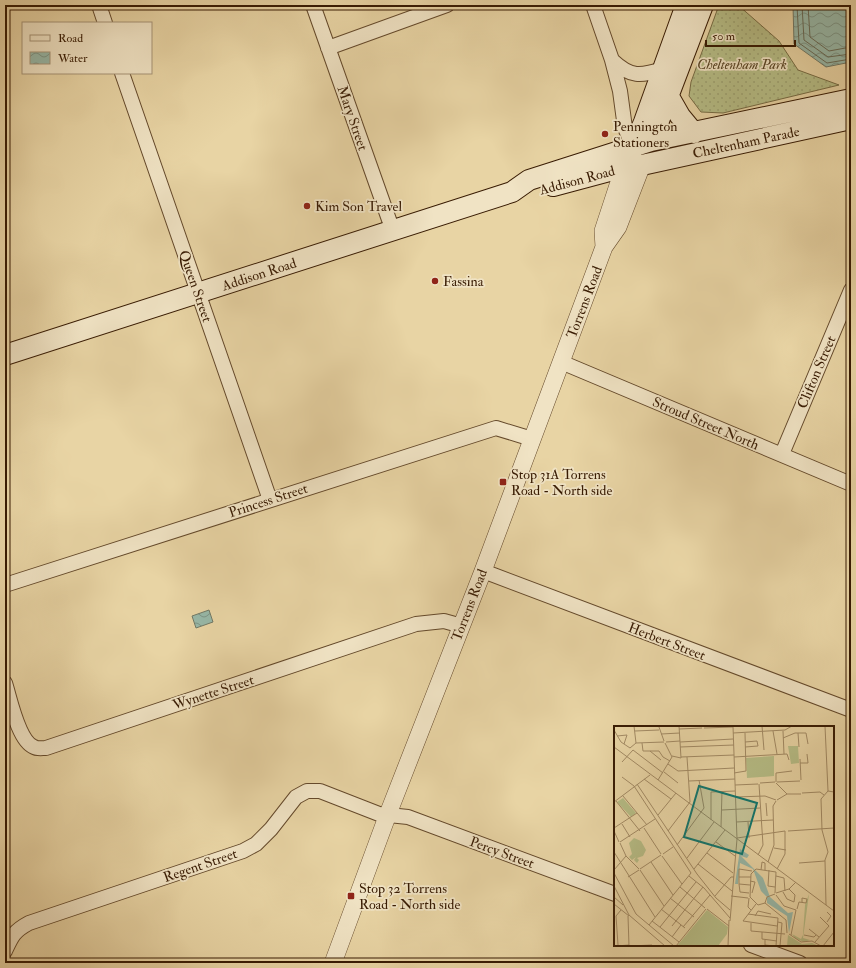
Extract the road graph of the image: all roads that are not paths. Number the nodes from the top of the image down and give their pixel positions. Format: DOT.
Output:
graph roads {
  1 [pos="99,5"];
  2 [pos="313,5"];
  3 [pos="446,5"];
  4 [pos="594,5"];
  5 [pos="686,5"];
  6 [pos="703,5"];
  7 [pos="105,22"];
  8 [pos="328,48"];
  9 [pos="612,60"];
  10 [pos="664,68"];
  11 [pos="122,74"];
  12 [pos="668,95"];
  13 [pos="851,99"];
  14 [pos="851,119"];
  15 [pos="694,133"];
  16 [pos="642,144"];
  17 [pos="633,166"];
  18 [pos="512,192"];
  19 [pos="393,231"];
  20 [pos="851,290"];
  21 [pos="199,293"];
  22 [pos="5,354"];
  23 [pos="561,362"];
  24 [pos="532,438"];
  25 [pos="782,454"];
  26 [pos="851,484"];
  27 [pos="270,500"];
  28 [pos="483,571"];
  29 [pos="5,584"];
  30 [pos="462,626"];
  31 [pos="5,683"];
  32 [pos="851,710"];
  33 [pos="388,814"];
  34 [pos="614,894"];
  35 [pos="754,946"];
  36 [pos="5,951"];
  37 [pos="333,963"];
  38 [pos="800,963"];
  1 -- 7 [label="street"];
  2 -- 8 [label="street, Mary Street"];
  3 -- 8 [label="street"];
  4 -- 9 [label="street"];
  5 -- 10 [label="main road, Torrens Road"];
  6 -- 12 [label="main road, Torrens Road"];
  8 -- 19 [label="street, Mary Street"];
  9 -- 10 [label="street"];
  9 -- 16 [label="street"];
  10 -- 16 [label="main road, Torrens Road"];
  11 -- 21 [label="street, Queen Street"];
  12 -- 15 [label="main road"];
  12 -- 16 [label="main road, Torrens Road"];
  13 -- 15 [label="main road, Cheltenham Parade"];
  14 -- 17 [label="main road, Cheltenham Parade"];
  15 -- 16 [label="main road, Cheltenham Parade"];
  16 -- 17 [label="main road, Torrens Road"];
  16 -- 18 [label="main road, Addison Road"];
  17 -- 18 [label="main road, Addison Road"];
  17 -- 23 [label="street, Torrens Road"];
  18 -- 19 [label="main road, Addison Road"];
  19 -- 21 [label="main road, Addison Road"];
  20 -- 25 [label="street, Clifton Street"];
  21 -- 22 [label="main road, Addison Road"];
  21 -- 27 [label="street, Queen Street"];
  23 -- 24 [label="street, Torrens Road"];
  23 -- 25 [label="street, Stroud Street North"];
  24 -- 27 [label="street, Princess Street"];
  24 -- 28 [label="street, Torrens Road"];
  25 -- 26 [label="street, Stroud Street North"];
  27 -- 29 [label="street, Princess Street"];
  28 -- 30 [label="street, Torrens Road"];
  28 -- 32 [label="street, Herbert Street"];
  30 -- 31 [label="street, Wynette Street"];
  30 -- 33 [label="street, Torrens Road"];
  33 -- 34 [label="street, Percy Street"];
  33 -- 36 [label="street, Regent Street"];
  33 -- 37 [label="street, Torrens Road"];
  35 -- 38 [label="street"];
}
